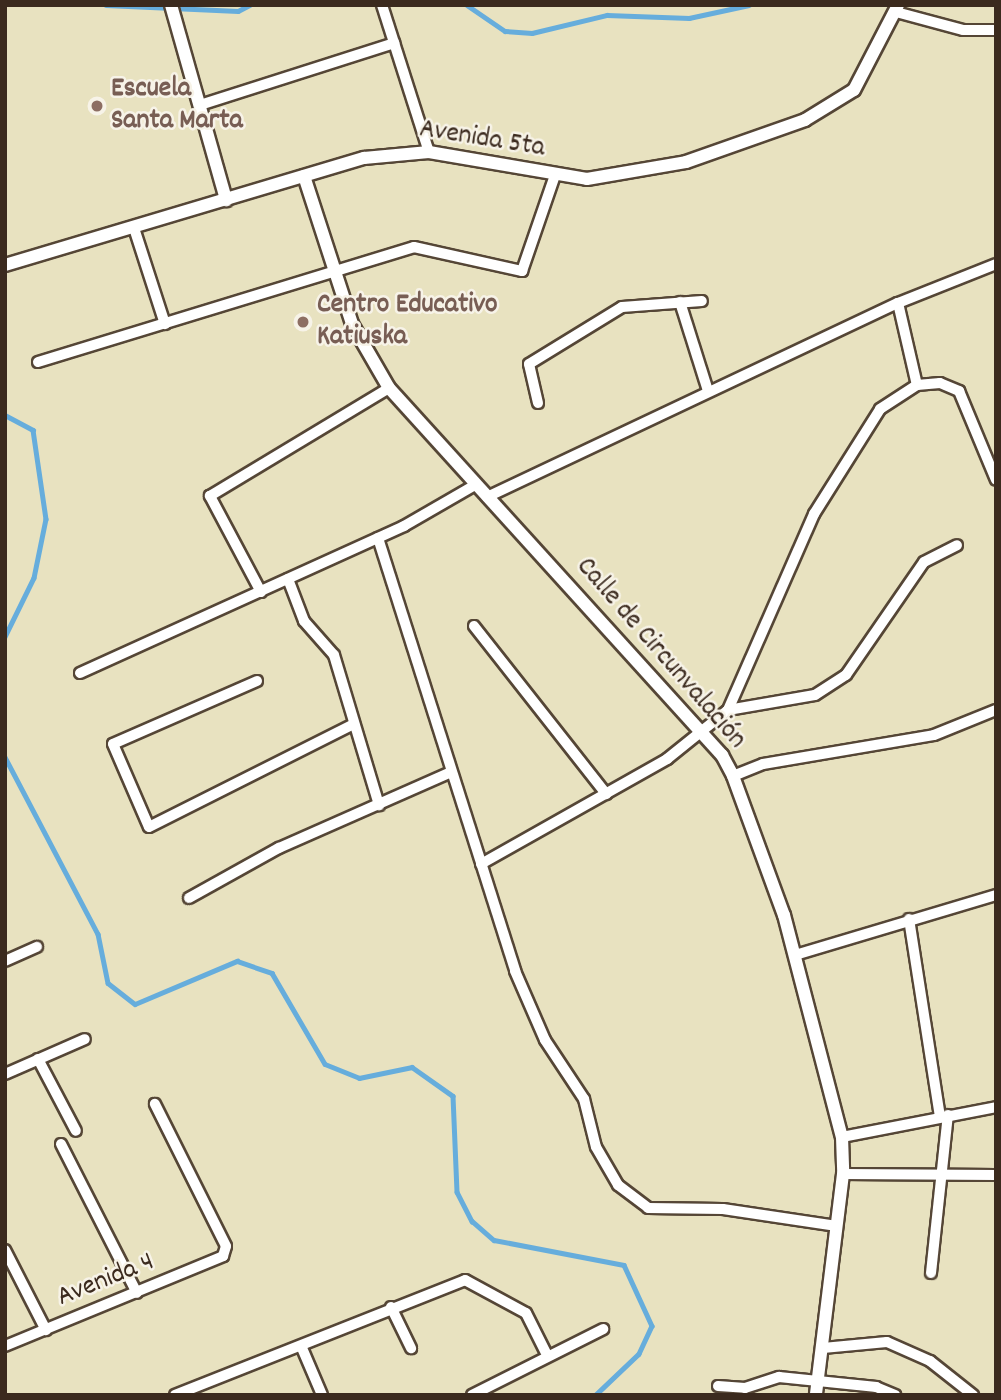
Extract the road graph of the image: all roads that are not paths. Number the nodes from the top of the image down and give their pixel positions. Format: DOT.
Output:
graph roads {
  1 [pos="171,5"];
  2 [pos="382,5"];
  3 [pos="897,8"];
  4 [pos="996,30"];
  5 [pos="394,43"];
  6 [pos="200,105"];
  7 [pos="429,152"];
  8 [pos="555,175"];
  9 [pos="304,176"];
  10 [pos="226,200"];
  11 [pos="134,228"];
  12 [pos="996,264"];
  13 [pos="5,265"];
  14 [pos="335,273"];
  15 [pos="702,301"];
  16 [pos="680,302"];
  17 [pos="898,303"];
  18 [pos="165,324"];
  19 [pos="38,362"];
  20 [pos="917,385"];
  21 [pos="389,388"];
  22 [pos="708,391"];
  23 [pos="538,403"];
  24 [pos="996,480"];
  25 [pos="475,485"];
  26 [pos="487,497"];
  27 [pos="378,538"];
  28 [pos="957,545"];
  29 [pos="288,579"];
  30 [pos="261,592"];
  31 [pos="474,626"];
  32 [pos="80,673"];
  33 [pos="257,681"];
  34 [pos="728,710"];
  35 [pos="996,710"];
  36 [pos="354,724"];
  37 [pos="704,735"];
  38 [pos="449,773"];
  39 [pos="733,776"];
  40 [pos="606,794"];
  41 [pos="379,805"];
  42 [pos="481,864"];
  43 [pos="996,895"];
  44 [pos="189,898"];
  45 [pos="909,919"];
  46 [pos="37,947"];
  47 [pos="795,955"];
  48 [pos="5,961"];
  49 [pos="85,1039"];
  50 [pos="38,1059"];
  51 [pos="5,1074"];
  52 [pos="155,1104"];
  53 [pos="996,1107"];
  54 [pos="944,1115"];
  55 [pos="76,1131"];
  56 [pos="842,1137"];
  57 [pos="61,1144"];
  58 [pos="843,1174"];
  59 [pos="996,1175"];
  60 [pos="945,1176"];
  61 [pos="837,1226"];
  62 [pos="5,1250"];
  63 [pos="931,1273"];
  64 [pos="137,1293"];
  65 [pos="391,1307"];
  66 [pos="603,1329"];
  67 [pos="46,1330"];
  68 [pos="5,1346"];
  69 [pos="302,1348"];
  70 [pos="411,1348"];
  71 [pos="822,1348"];
  72 [pos="546,1353"];
  73 [pos="818,1380"];
  74 [pos="718,1387"];
  75 [pos="175,1395"];
  76 [pos="322,1395"];
  77 [pos="472,1395"];
  78 [pos="816,1395"];
  79 [pos="895,1395"];
  80 [pos="973,1395"];
  1 -- 6 [label="street"];
  2 -- 5 [label="street"];
  3 -- 4 [label="street"];
  3 -- 8 [label="street, Avenida 5ta"];
  5 -- 6 [label="street"];
  5 -- 7 [label="street"];
  6 -- 10 [label="street"];
  7 -- 8 [label="street, Avenida 5ta"];
  7 -- 9 [label="street, Avenida 5ta"];
  8 -- 14 [label="street"];
  9 -- 10 [label="street, Avenida 5ta"];
  9 -- 14 [label="street, Calle de Circunvalación"];
  10 -- 11 [label="street, Avenida 5ta"];
  11 -- 13 [label="street, Avenida 5ta"];
  11 -- 18 [label="street"];
  12 -- 17 [label="street"];
  14 -- 18 [label="street"];
  14 -- 21 [label="street, Calle de Circunvalación"];
  15 -- 16 [label="street"];
  16 -- 22 [label="street"];
  16 -- 23 [label="street"];
  17 -- 20 [label="street"];
  17 -- 22 [label="street"];
  18 -- 19 [label="street"];
  20 -- 24 [label="street"];
  20 -- 34 [label="street"];
  21 -- 25 [label="street, Calle de Circunvalación"];
  21 -- 30 [label="street"];
  22 -- 26 [label="street"];
  25 -- 26 [label="street, Calle de Circunvalación"];
  25 -- 27 [label="street"];
  26 -- 37 [label="street, Calle de Circunvalación"];
  27 -- 29 [label="street"];
  27 -- 38 [label="street"];
  28 -- 34 [label="street"];
  29 -- 30 [label="street"];
  29 -- 36 [label="street"];
  30 -- 32 [label="street"];
  31 -- 40 [label="street"];
  33 -- 36 [label="street"];
  34 -- 37 [label="street"];
  35 -- 39 [label="street"];
  36 -- 41 [label="street"];
  37 -- 39 [label="street, Calle de Circunvalación"];
  37 -- 40 [label="street"];
  38 -- 41 [label="street"];
  38 -- 42 [label="street"];
  39 -- 47 [label="street, Calle de Circunvalación"];
  40 -- 42 [label="street"];
  41 -- 44 [label="street"];
  42 -- 61 [label="street"];
  43 -- 45 [label="street"];
  45 -- 47 [label="street"];
  45 -- 54 [label="street"];
  46 -- 48 [label="street"];
  47 -- 56 [label="street, Calle de Circunvalación"];
  49 -- 50 [label="street"];
  50 -- 51 [label="street"];
  50 -- 55 [label="street"];
  52 -- 64 [label="street, Avenida 4"];
  53 -- 54 [label="street"];
  54 -- 56 [label="street"];
  54 -- 60 [label="street"];
  56 -- 58 [label="street, Calle de Circunvalación"];
  57 -- 64 [label="street"];
  58 -- 60 [label="street"];
  58 -- 61 [label="street, Calle de Circunvalación"];
  59 -- 60 [label="street"];
  60 -- 63 [label="street"];
  61 -- 71 [label="street, Calle de Circunvalación"];
  62 -- 67 [label="street"];
  64 -- 67 [label="street, Avenida 4"];
  65 -- 69 [label="street"];
  65 -- 70 [label="street"];
  65 -- 72 [label="street"];
  66 -- 72 [label="street"];
  67 -- 68 [label="street, Avenida 4"];
  69 -- 75 [label="street"];
  69 -- 76 [label="street"];
  71 -- 73 [label="street, Calle de Circunvalación"];
  71 -- 80 [label="street"];
  72 -- 77 [label="street"];
  73 -- 74 [label="street"];
  73 -- 78 [label="street, Calle de Circunvalación"];
  73 -- 79 [label="street"];
}
